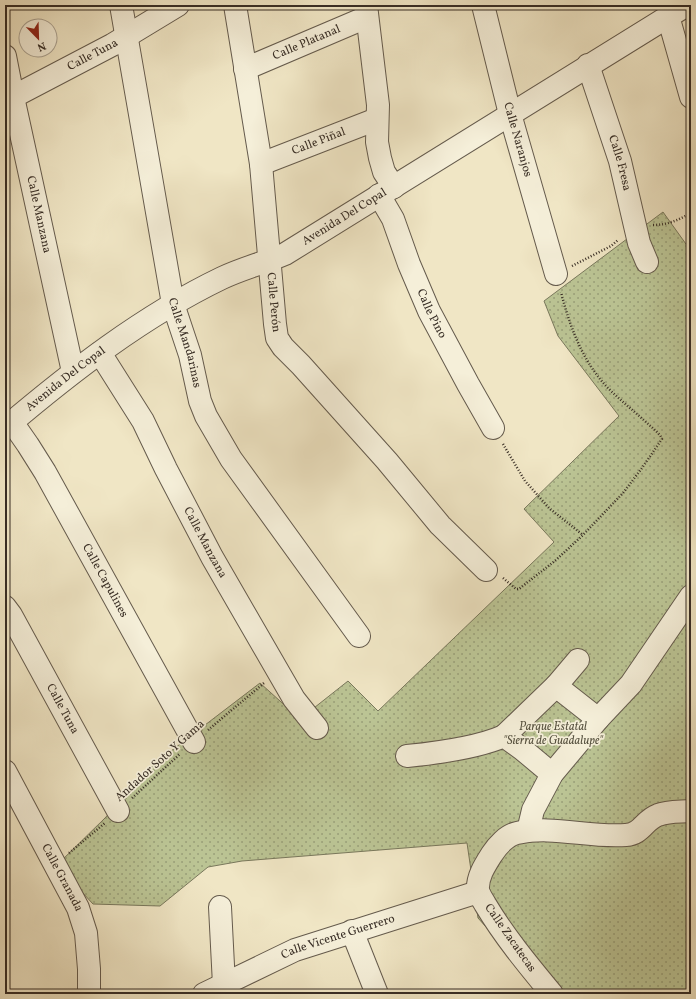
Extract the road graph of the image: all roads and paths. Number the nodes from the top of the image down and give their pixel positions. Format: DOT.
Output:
graph roads {
  1 [pos="121,5"];
  2 [pos="178,5"];
  3 [pos="235,5"];
  4 [pos="483,5"];
  5 [pos="687,5"];
  6 [pos="367,11"];
  7 [pos="668,16"];
  8 [pos="127,36"];
  9 [pos="5,56"];
  10 [pos="588,65"];
  11 [pos="245,69"];
  12 [pos="691,97"];
  13 [pos="9,99"];
  14 [pos="510,114"];
  15 [pos="377,119"];
  16 [pos="261,164"];
  17 [pos="387,191"];
  18 [pos="691,213"];
  19 [pos="635,228"];
  20 [pos="270,261"];
  21 [pos="647,262"];
  22 [pos="556,274"];
  23 [pos="173,304"];
  24 [pos="100,353"];
  25 [pos="73,372"];
  26 [pos="8,425"];
  27 [pos="493,428"];
  28 [pos="583,535"];
  29 [pos="486,570"];
  30 [pos="691,596"];
  31 [pos="5,607"];
  32 [pos="359,636"];
  33 [pos="578,660"];
  34 [pos="278,672"];
  35 [pos="556,686"];
  36 [pos="598,719"];
  37 [pos="317,728"];
  38 [pos="504,736"];
  39 [pos="194,742"];
  40 [pos="407,756"];
  41 [pos="5,771"];
  42 [pos="552,774"];
  43 [pos="118,811"];
  44 [pos="691,811"];
  45 [pos="528,831"];
  46 [pos="55,865"];
  47 [pos="478,892"];
  48 [pos="220,907"];
  49 [pos="352,931"];
  50 [pos="226,989"];
  51 [pos="89,994"];
  52 [pos="204,994"];
  53 [pos="377,994"];
  54 [pos="552,994"];
  1 -- 8 [label="street, Calle Mandarinas"];
  2 -- 8 [label="street, Calle Tuna"];
  3 -- 11 [label="street, Calle Perón"];
  4 -- 14 [label="street, Calle Naranjos"];
  5 -- 7 [label="street, Avenida Del Copal"];
  6 -- 11 [label="street, Calle Platanal"];
  6 -- 15 [label="street"];
  7 -- 10 [label="street, Avenida Del Copal"];
  7 -- 12 [label="street"];
  8 -- 13 [label="street, Calle Tuna"];
  8 -- 23 [label="street, Calle Mandarinas"];
  9 -- 13 [label="street, Calle Manzana"];
  10 -- 14 [label="street, Avenida Del Copal"];
  10 -- 19 [label="street, Calle Fresa"];
  11 -- 16 [label="street, Calle Perón"];
  13 -- 25 [label="street, Calle Manzana"];
  14 -- 17 [label="street, Avenida Del Copal"];
  14 -- 22 [label="street, Calle Naranjos"];
  15 -- 16 [label="street, Calle Piñal"];
  15 -- 17 [label="street"];
  16 -- 20 [label="street, Calle Perón"];
  17 -- 20 [label="street, Avenida Del Copal"];
  17 -- 27 [label="street, Calle Pino"];
  18 -- 19 [label="path"];
  19 -- 21 [label="street, Calle Fresa"];
  19 -- 22 [label="path"];
  20 -- 23 [label="street, Avenida Del Copal"];
  20 -- 29 [label="street, Calle Perón"];
  22 -- 28 [label="path"];
  23 -- 24 [label="street, Avenida Del Copal"];
  23 -- 32 [label="street, Calle Mandarinas"];
  24 -- 25 [label="street, Avenida Del Copal"];
  24 -- 34 [label="street, Calle Manzana"];
  25 -- 26 [label="street, Avenida Del Copal"];
  26 -- 39 [label="street, Calle Capulines"];
  27 -- 28 [label="path"];
  28 -- 29 [label="path"];
  30 -- 36 [label="street"];
  31 -- 43 [label="street, Calle Tuna"];
  33 -- 35 [label="street"];
  34 -- 37 [label="street, Calle Manzana"];
  34 -- 39 [label="path, Andador Soto Y Gama"];
  35 -- 36 [label="street"];
  35 -- 38 [label="street"];
  36 -- 42 [label="street"];
  38 -- 40 [label="street"];
  38 -- 42 [label="street"];
  39 -- 43 [label="path, Andador Soto Y Gama"];
  41 -- 46 [label="street, Calle Granada"];
  42 -- 45 [label="street"];
  43 -- 46 [label="path, Andador Soto Y Gama"];
  44 -- 45 [label="street"];
  45 -- 47 [label="street, Calle Zacatecas"];
  46 -- 51 [label="street, Calle Granada"];
  47 -- 49 [label="street, Calle Vicente Guerrero"];
  47 -- 54 [label="street, Calle Zacatecas"];
  48 -- 50 [label="street"];
  49 -- 50 [label="street, Calle Vicente Guerrero"];
  49 -- 53 [label="street"];
  50 -- 52 [label="street, Calle Vicente Guerrero"];
}
